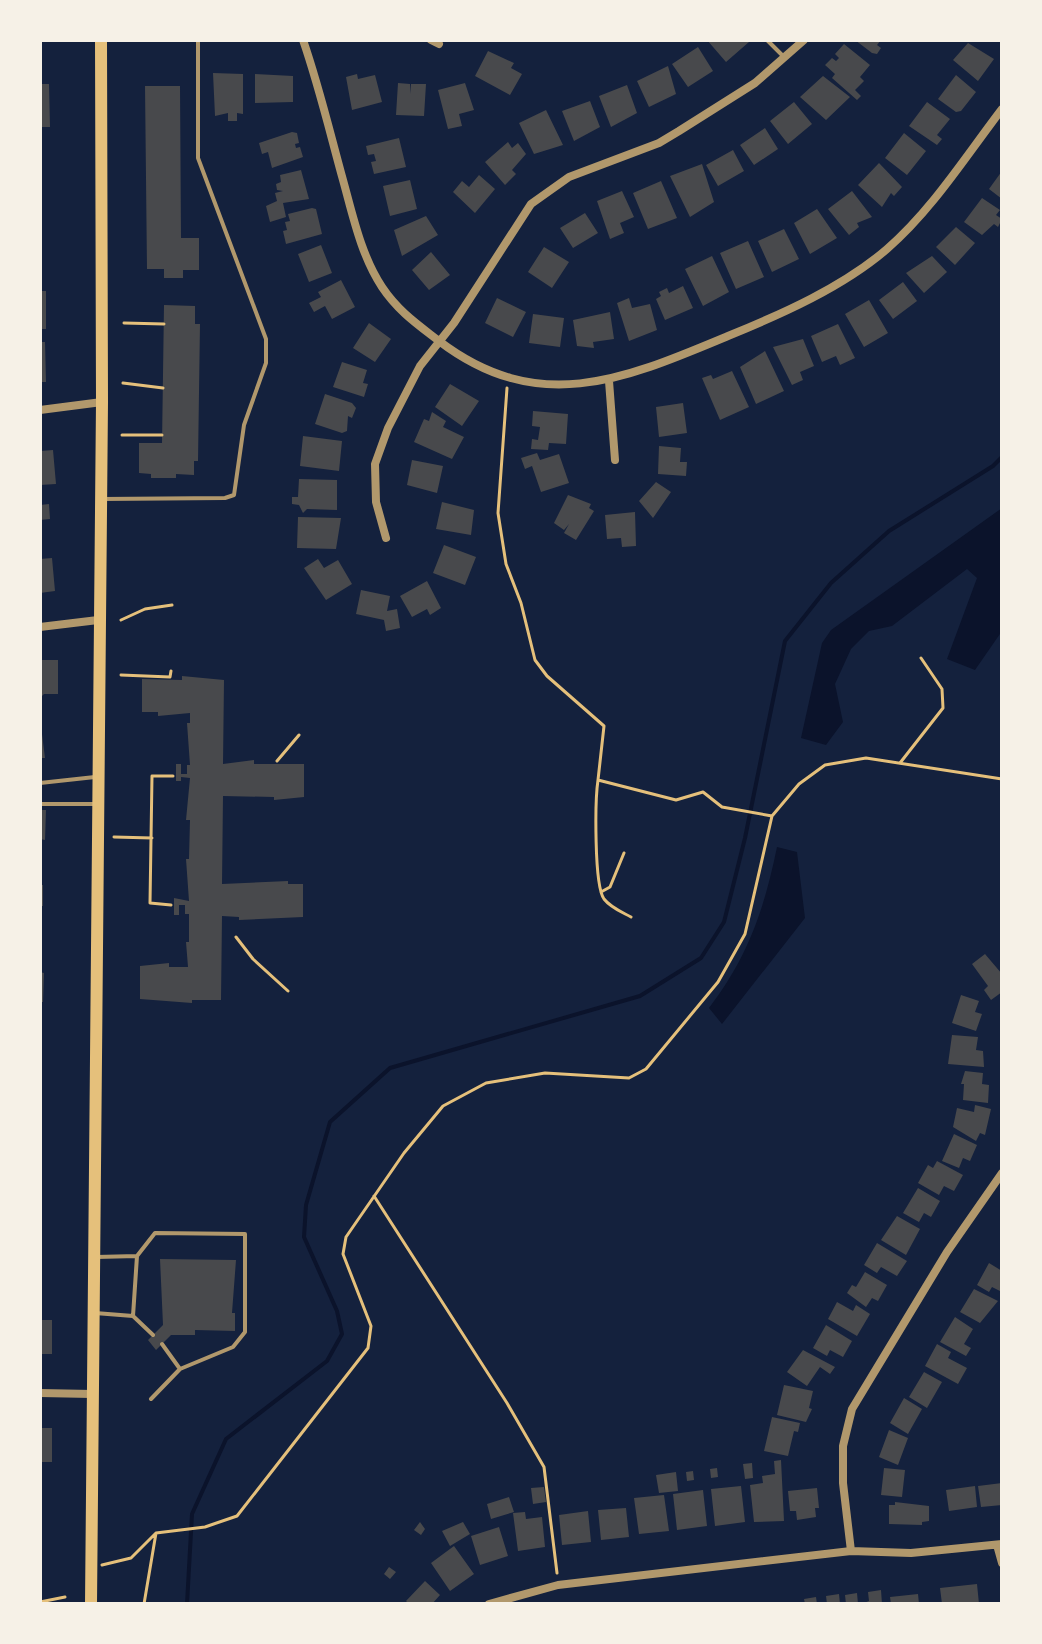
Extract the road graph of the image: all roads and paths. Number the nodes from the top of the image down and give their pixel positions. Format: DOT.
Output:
graph roads {
  1 [pos="101,40"];
  2 [pos="198,40"];
  3 [pos="303,40"];
  4 [pos="767,40"];
  5 [pos="804,40"];
  6 [pos="786,59"];
  7 [pos="1002,109"];
  8 [pos="124,323"];
  9 [pos="164,324"];
  10 [pos="440,342"];
  11 [pos="508,376"];
  12 [pos="609,381"];
  13 [pos="123,383"];
  14 [pos="163,388"];
  15 [pos="102,402"];
  16 [pos="40,410"];
  17 [pos="122,435"];
  18 [pos="162,435"];
  19 [pos="615,460"];
  20 [pos="101,499"];
  21 [pos="386,538"];
  22 [pos="172,605"];
  23 [pos="98,620"];
  24 [pos="121,620"];
  25 [pos="40,627"];
  26 [pos="921,658"];
  27 [pos="171,671"];
  28 [pos="121,675"];
  29 [pos="299,735"];
  30 [pos="277,761"];
  31 [pos="900,763"];
  32 [pos="97,776"];
  33 [pos="173,776"];
  34 [pos="1002,779"];
  35 [pos="598,780"];
  36 [pos="40,783"];
  37 [pos="40,804"];
  38 [pos="97,804"];
  39 [pos="772,816"];
  40 [pos="114,837"];
  41 [pos="152,838"];
  42 [pos="624,853"];
  43 [pos="601,892"];
  44 [pos="171,905"];
  45 [pos="631,917"];
  46 [pos="236,937"];
  47 [pos="288,991"];
  48 [pos="1002,1173"];
  49 [pos="374,1196"];
  50 [pos="137,1256"];
  51 [pos="93,1257"];
  52 [pos="93,1313"];
  53 [pos="133,1316"];
  54 [pos="153,1335"];
  55 [pos="162,1344"];
  56 [pos="180,1369"];
  57 [pos="40,1393"];
  58 [pos="92,1394"];
  59 [pos="151,1399"];
  60 [pos="156,1533"];
  61 [pos="1000,1544"];
  62 [pos="851,1551"];
  63 [pos="1002,1563"];
  64 [pos="91,1568"];
  65 [pos="558,1585"];
  66 [pos="65,1597"];
  67 [pos="40,1602"];
  68 [pos="91,1604"];
  69 [pos="144,1604"];
  70 [pos="489,1604"];
  1 -- 15 [label="main road"];
  2 -- 20 [label="lane"];
  3 -- 10 [label="street"];
  4 -- 6 [label="lane"];
  5 -- 6 [label="street"];
  6 -- 10 [label="street"];
  7 -- 12 [label="street"];
  8 -- 9 [label="path"];
  10 -- 11 [label="street"];
  10 -- 21 [label="street"];
  11 -- 12 [label="street"];
  11 -- 35 [label="path"];
  12 -- 19 [label="street"];
  13 -- 14 [label="path"];
  15 -- 16 [label="street"];
  15 -- 20 [label="main road"];
  17 -- 18 [label="path"];
  20 -- 23 [label="main road"];
  22 -- 24 [label="path"];
  23 -- 25 [label="street"];
  23 -- 32 [label="main road"];
  26 -- 31 [label="path"];
  27 -- 28 [label="path"];
  29 -- 30 [label="path"];
  31 -- 34 [label="path"];
  31 -- 39 [label="path"];
  32 -- 36 [label="lane"];
  32 -- 38 [label="main road"];
  33 -- 41 [label="path"];
  35 -- 39 [label="path"];
  35 -- 43 [label="path"];
  37 -- 38 [label="lane"];
  38 -- 51 [label="main road"];
  39 -- 49 [label="path"];
  40 -- 41 [label="path"];
  41 -- 44 [label="path"];
  42 -- 43 [label="path"];
  43 -- 45 [label="path"];
  46 -- 47 [label="path"];
  48 -- 62 [label="street"];
  49 -- 60 [label="path"];
  49 -- 65 [label="path"];
  50 -- 51 [label="lane"];
  50 -- 53 [label="lane"];
  50 -- 56 [label="lane"];
  51 -- 52 [label="main road"];
  52 -- 53 [label="lane"];
  52 -- 58 [label="main road"];
  53 -- 54 [label="lane"];
  55 -- 56 [label="lane"];
  56 -- 59 [label="lane"];
  57 -- 58 [label="street"];
  58 -- 64 [label="main road"];
  60 -- 64 [label="path"];
  60 -- 69 [label="path"];
  61 -- 62 [label="street"];
  61 -- 63 [label="street"];
  62 -- 65 [label="street"];
  64 -- 68 [label="main road"];
  65 -- 70 [label="street"];
  66 -- 67 [label="path"];
}
